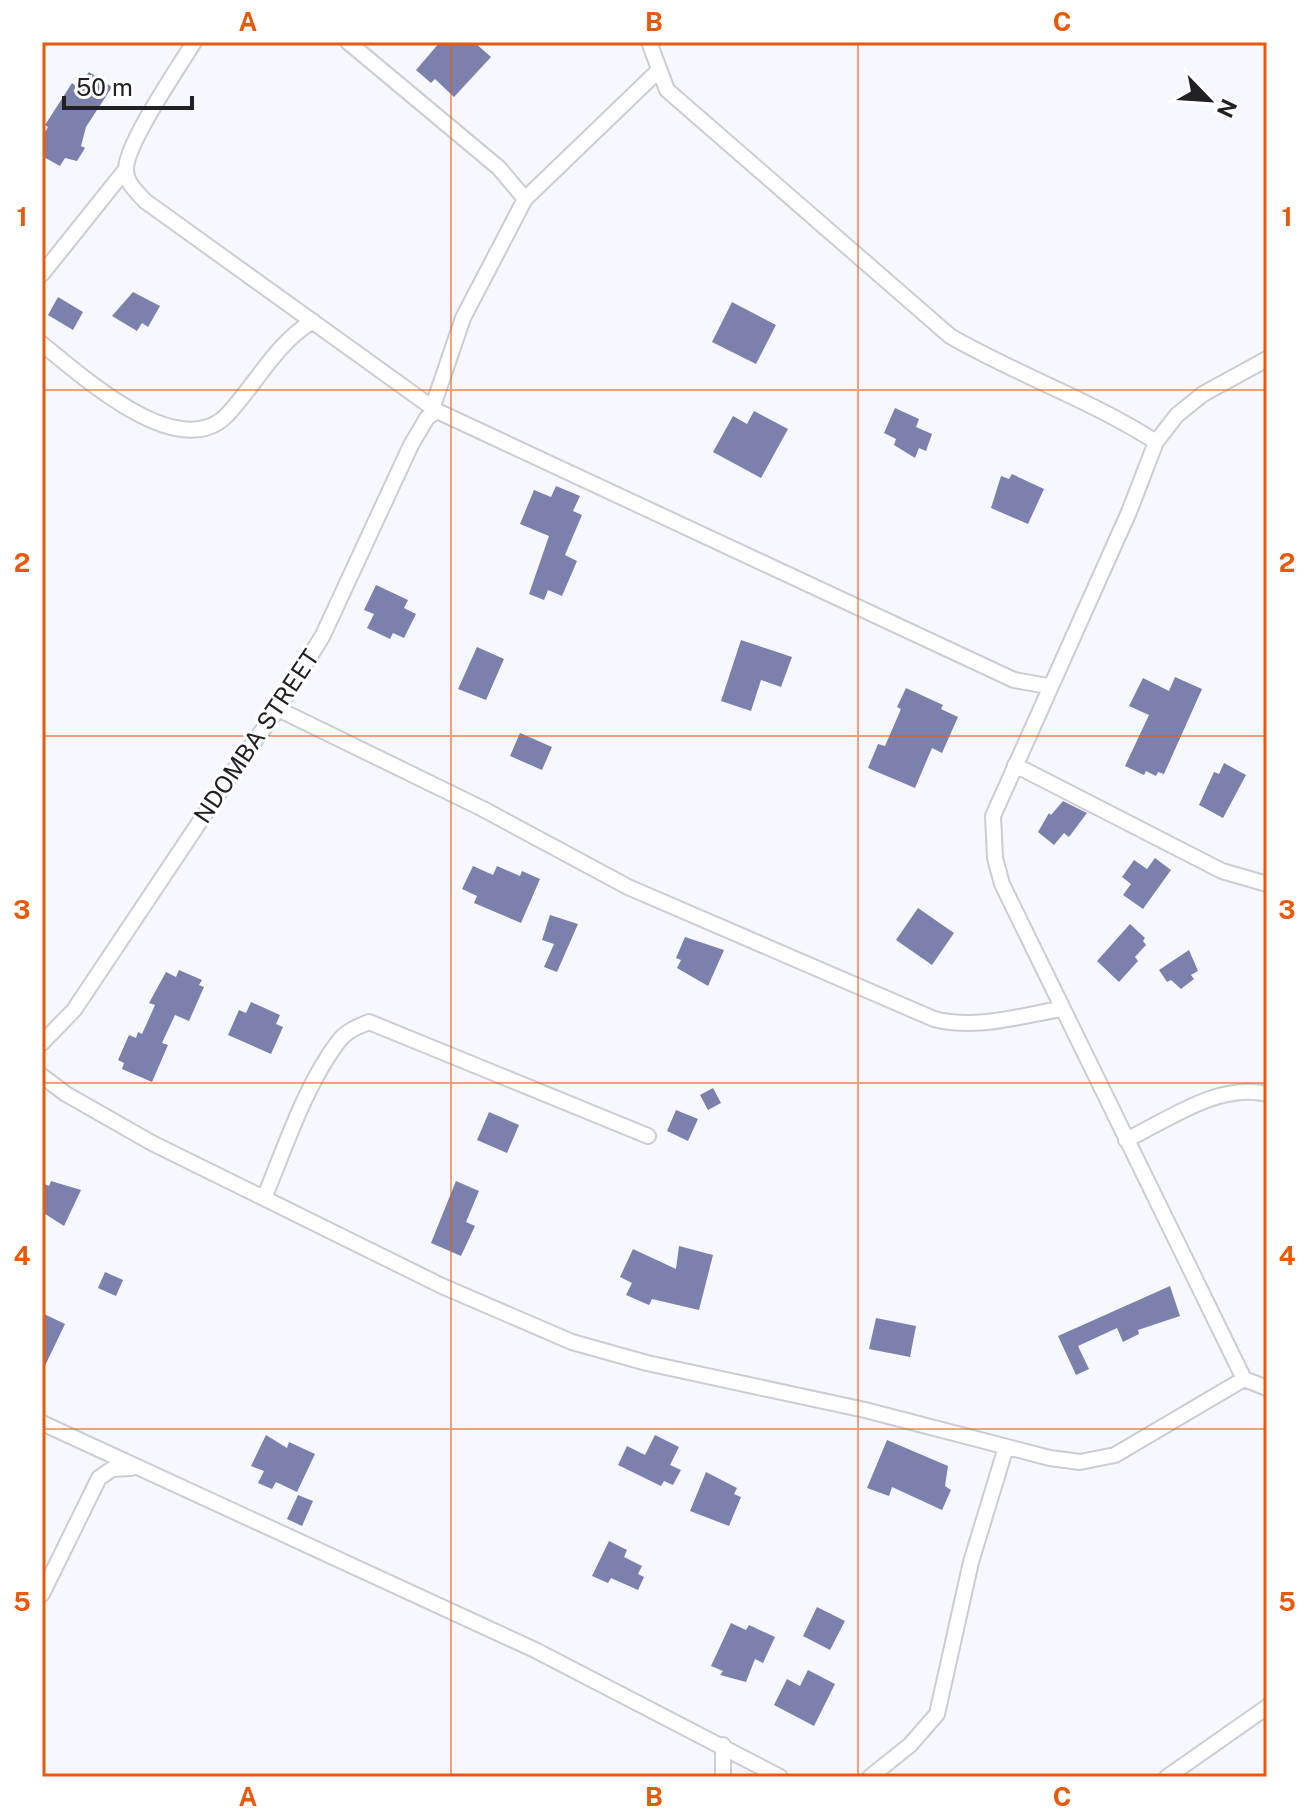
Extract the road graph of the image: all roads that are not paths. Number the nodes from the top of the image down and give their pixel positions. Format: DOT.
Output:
graph roads {
  1 [pos="194,42"];
  2 [pos="348,42"];
  3 [pos="649,42"];
  4 [pos="658,71"];
  5 [pos="126,169"];
  6 [pos="525,199"];
  7 [pos="42,274"];
  8 [pos="313,321"];
  9 [pos="42,344"];
  10 [pos="1267,359"];
  11 [pos="435,408"];
  12 [pos="1156,442"];
  13 [pos="1048,686"];
  14 [pos="278,709"];
  15 [pos="1015,765"];
  16 [pos="1267,884"];
  17 [pos="1061,1009"];
  18 [pos="42,1043"];
  19 [pos="42,1076"];
  20 [pos="1267,1094"];
  21 [pos="648,1136"];
  22 [pos="1126,1140"];
  23 [pos="265,1196"];
  24 [pos="1244,1379"];
  25 [pos="1267,1388"];
  26 [pos="42,1423"];
  27 [pos="1006,1447"];
  28 [pos="93,1448"];
  29 [pos="133,1467"];
  30 [pos="99,1478"];
  31 [pos="42,1594"];
  32 [pos="1267,1707"];
  33 [pos="723,1745"];
  34 [pos="723,1777"];
  35 [pos="780,1777"];
  36 [pos="870,1777"];
  37 [pos="1167,1777"];
  1 -- 5 [label="street"];
  2 -- 6 [label="street"];
  3 -- 4 [label="street"];
  4 -- 6 [label="street, NDOMBA STREET"];
  4 -- 12 [label="street"];
  5 -- 7 [label="street"];
  5 -- 8 [label="street"];
  6 -- 11 [label="street, NDOMBA STREET"];
  8 -- 9 [label="street"];
  8 -- 11 [label="street"];
  10 -- 12 [label="street"];
  11 -- 13 [label="street"];
  11 -- 14 [label="street, NDOMBA STREET"];
  12 -- 13 [label="street"];
  13 -- 15 [label="street"];
  14 -- 17 [label="street"];
  14 -- 18 [label="street, NDOMBA STREET"];
  15 -- 16 [label="street"];
  15 -- 17 [label="street"];
  17 -- 22 [label="street"];
  19 -- 23 [label="street"];
  20 -- 22 [label="street"];
  21 -- 23 [label="street"];
  22 -- 24 [label="street"];
  23 -- 27 [label="street"];
  24 -- 25 [label="street"];
  24 -- 27 [label="street"];
  26 -- 28 [label="street"];
  27 -- 36 [label="street"];
  28 -- 29 [label="street"];
  28 -- 30 [label="street"];
  29 -- 30 [label="street"];
  29 -- 33 [label="street"];
  30 -- 31 [label="street"];
  32 -- 37 [label="street"];
  33 -- 34 [label="street"];
  33 -- 35 [label="street"];
}
